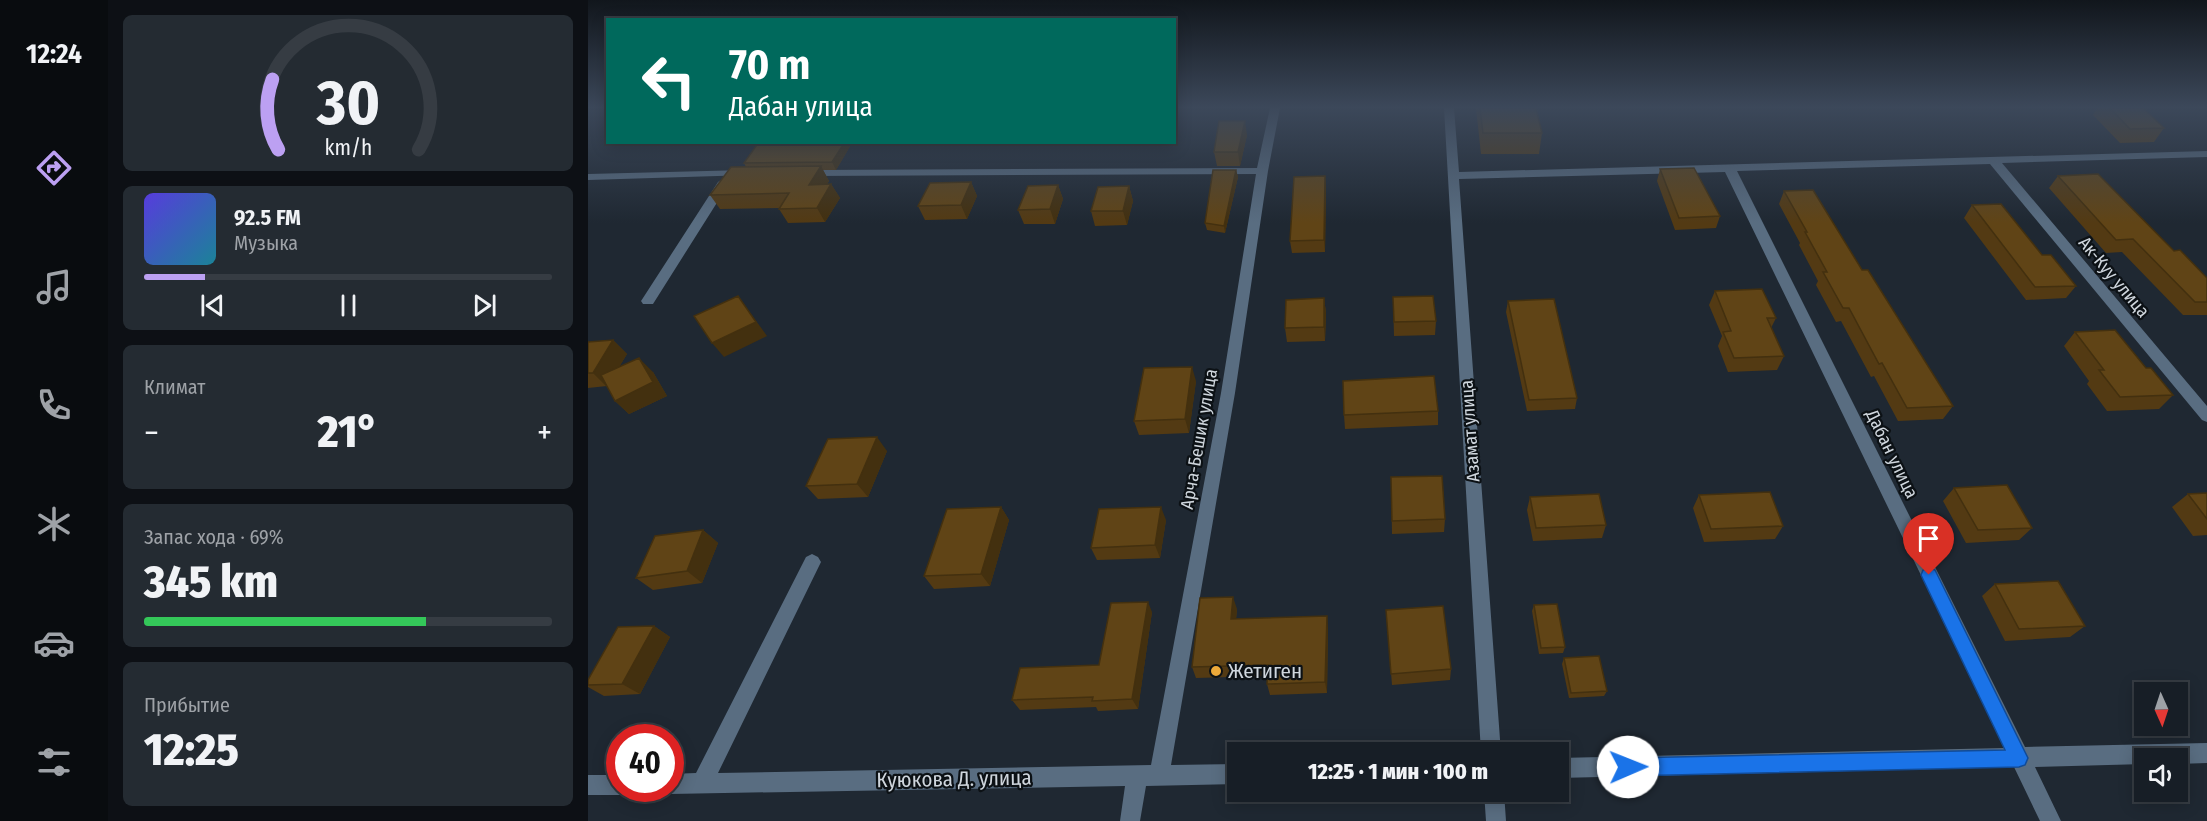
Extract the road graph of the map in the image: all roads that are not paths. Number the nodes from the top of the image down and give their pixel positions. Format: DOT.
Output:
graph roads {
  1 [pos="1267,146"];
  2 [pos="1451,146"];
  3 [pos="2207,154"];
  4 [pos="1993,160"];
  5 [pos="1730,169"];
  6 [pos="1262,171"];
  7 [pos="753,173"];
  8 [pos="789,173"];
  9 [pos="730,174"];
  10 [pos="1453,176"];
  11 [pos="588,177"];
  12 [pos="648,301"];
  13 [pos="2207,416"];
  14 [pos="812,562"];
  15 [pos="1490,742"];
  16 [pos="2207,753"];
  17 [pos="2019,758"];
  18 [pos="1569,768"];
  19 [pos="1227,774"];
  20 [pos="1137,776"];
  21 [pos="1159,776"];
  22 [pos="702,783"];
  23 [pos="684,784"];
  24 [pos="588,785"];
  25 [pos="606,785"];
  26 [pos="1495,802"];
  27 [pos="1130,821"];
  28 [pos="1496,821"];
  29 [pos="2051,821"];
  1 -- 6 [label="street, Арча-Бешик улица"];
  2 -- 10 [label="street, Азамат улица"];
  3 -- 4 [label="street"];
  4 -- 5 [label="street"];
  4 -- 13 [label="street, Ак-Куу улица"];
  5 -- 10 [label="street"];
  5 -- 17 [label="street, Дабан улица"];
  6 -- 8 [label="street"];
  6 -- 21 [label="street, Арча-Бешик улица"];
  7 -- 9 [label="street"];
  9 -- 11 [label="street"];
  9 -- 12 [label="street"];
  10 -- 15 [label="street, Азамат улица"];
  14 -- 22 [label="street"];
  16 -- 17 [label="street"];
  17 -- 18 [label="street"];
  17 -- 29 [label="street, Дабан улица"];
  19 -- 21 [label="street, Куюкова Д. улица"];
  20 -- 21 [label="street, Куюкова Д. улица"];
  20 -- 22 [label="street, Куюкова Д. улица"];
  20 -- 27 [label="street"];
  22 -- 23 [label="street, Куюкова Д. улица"];
  24 -- 25 [label="street"];
  26 -- 28 [label="street"];
}
